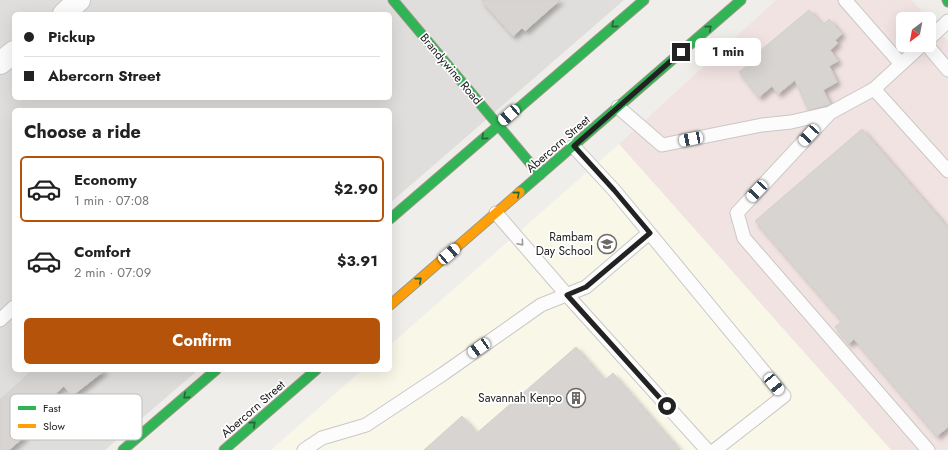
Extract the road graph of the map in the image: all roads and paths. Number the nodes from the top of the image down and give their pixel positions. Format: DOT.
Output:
graph roads {
  1 [pos="393,0"];
  2 [pos="644,0"];
  3 [pos="741,0"];
  4 [pos="845,0"];
  5 [pos="948,21"];
  6 [pos="936,32"];
  7 [pos="914,52"];
  8 [pos="933,52"];
  9 [pos="12,54"];
  10 [pos="0,63"];
  11 [pos="901,64"];
  12 [pos="948,70"];
  13 [pos="874,89"];
  14 [pos="618,107"];
  15 [pos="830,113"];
  16 [pos="498,125"];
  17 [pos="574,146"];
  18 [pos="948,171"];
  19 [pos="540,175"];
  20 [pos="496,213"];
  21 [pos="392,217"];
  22 [pos="650,233"];
  23 [pos="567,295"];
  24 [pos="392,303"];
  25 [pos="12,309"];
  26 [pos="0,320"];
  27 [pos="214,372"];
  28 [pos="314,372"];
  29 [pos="142,434"];
  30 [pos="135,440"];
  31 [pos="123,450"];
  32 [pos="224,450"];
  33 [pos="304,450"];
  34 [pos="707,450"];
  35 [pos="715,450"];
  36 [pos="928,450"];
  1 -- 16 [label="main road, Brandywine Road"];
  2 -- 16 [label="main road, one-way"];
  14 -- 3 [label="main road, Abercorn Street, one-way"];
  4 -- 11 [label="lane"];
  5 -- 6 [label="lane"];
  7 -- 11 [label="lane"];
  8 -- 12 [label="lane"];
  9 -- 10 [label="street"];
  11 -- 13 [label="lane"];
  13 -- 15 [label="lane"];
  13 -- 18 [label="lane"];
  14 -- 15 [label="lane"];
  14 -- 17 [label="main road, Abercorn Street"];
  15 -- 36 [label="lane"];
  16 -- 19 [label="main road, Brandywine Road"];
  16 -- 21 [label="main road, one-way"];
  17 -- 19 [label="main road, Abercorn Street"];
  17 -- 22 [label="lane"];
  20 -- 19 [label="main road, Abercorn Street, one-way"];
  20 -- 23 [label="lane, one-way"];
  24 -- 20 [label="main road, Abercorn Street, one-way"];
  22 -- 23 [label="lane"];
  22 -- 35 [label="lane"];
  23 -- 33 [label="lane"];
  23 -- 34 [label="lane"];
  25 -- 26 [label="lane"];
  27 -- 29 [label="main road, one-way"];
  32 -- 28 [label="main road, Abercorn Street, one-way"];
  30 -- 31 [label="main road, one-way"];
}
